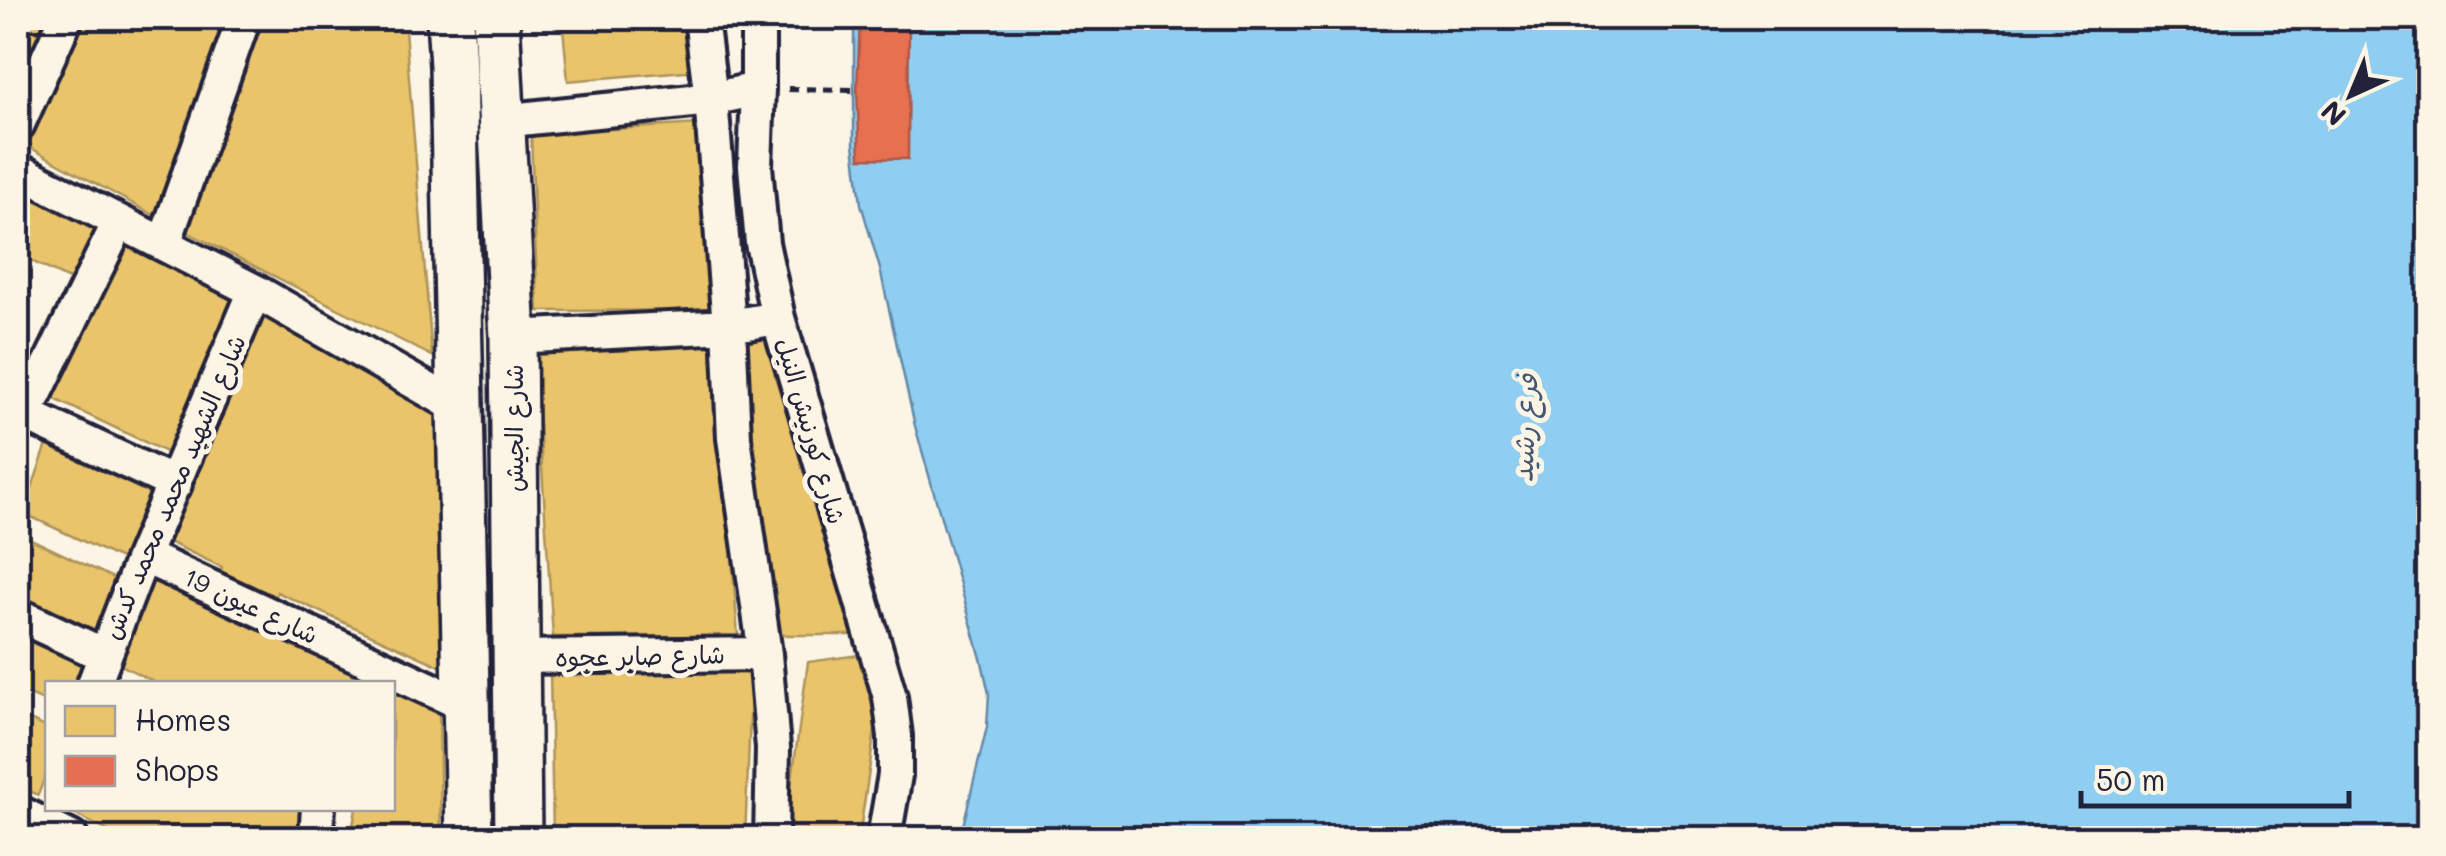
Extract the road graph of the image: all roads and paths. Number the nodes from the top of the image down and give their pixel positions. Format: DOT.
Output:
graph roads {
  1 [pos="63,18"];
  2 [pos="244,18"];
  3 [pos="450,18"];
  4 [pos="496,18"];
  5 [pos="701,18"];
  6 [pos="758,18"];
  7 [pos="758,89"];
  8 [pos="857,90"];
  9 [pos="711,98"];
  10 [pos="501,121"];
  11 [pos="18,124"];
  12 [pos="18,170"];
  13 [pos="119,222"];
  14 [pos="164,244"];
  15 [pos="255,291"];
  16 [pos="778,318"];
  17 [pos="729,326"];
  18 [pos="513,337"];
  19 [pos="460,408"];
  20 [pos="21,413"];
  21 [pos="174,484"];
  22 [pos="143,556"];
  23 [pos="18,615"];
  24 [pos="765,654"];
  25 [pos="516,657"];
  26 [pos="105,673"];
  27 [pos="367,673"];
  28 [pos="391,681"];
  29 [pos="395,682"];
  30 [pos="468,706"];
  31 [pos="318,811"];
  32 [pos="316,838"];
  33 [pos="469,838"];
  34 [pos="518,838"];
  35 [pos="771,838"];
  36 [pos="884,838"];
  1 -- 11 [label="street"];
  2 -- 14 [label="street"];
  3 -- 19 [label="main road, شارع الجيش"];
  4 -- 10 [label="main road, شارع الجيش"];
  5 -- 9 [label="street"];
  6 -- 7 [label="street, شارع كورنيش النيل"];
  7 -- 8 [label="path"];
  7 -- 9 [label="street"];
  7 -- 16 [label="street, شارع كورنيش النيل"];
  9 -- 10 [label="street"];
  9 -- 17 [label="street"];
  10 -- 18 [label="main road, شارع الجيش"];
  12 -- 13 [label="street"];
  13 -- 14 [label="street"];
  13 -- 20 [label="street"];
  14 -- 15 [label="street"];
  15 -- 19 [label="street"];
  15 -- 21 [label="street, شارع الشهيد محمد محمد كدش"];
  16 -- 17 [label="street"];
  16 -- 36 [label="street, شارع كورنيش النيل"];
  17 -- 18 [label="street"];
  17 -- 24 [label="street"];
  18 -- 25 [label="main road, شارع الجيش"];
  19 -- 30 [label="main road, شارع الجيش"];
  20 -- 21 [label="street"];
  21 -- 22 [label="street, شارع الشهيد محمد محمد كدش"];
  22 -- 26 [label="street, شارع الشهيد محمد محمد كدش"];
  22 -- 27 [label="street, شارع عيون 19"];
  23 -- 26 [label="street"];
  24 -- 25 [label="street, شارع صابر عجوه"];
  24 -- 35 [label="street"];
  25 -- 34 [label="main road, شارع الجيش"];
  27 -- 28 [label="street, شارع عيون 19"];
  29 -- 30 [label="street, شارع عيون 19"];
  30 -- 33 [label="main road, شارع الجيش"];
  31 -- 32 [label="street"];
}
